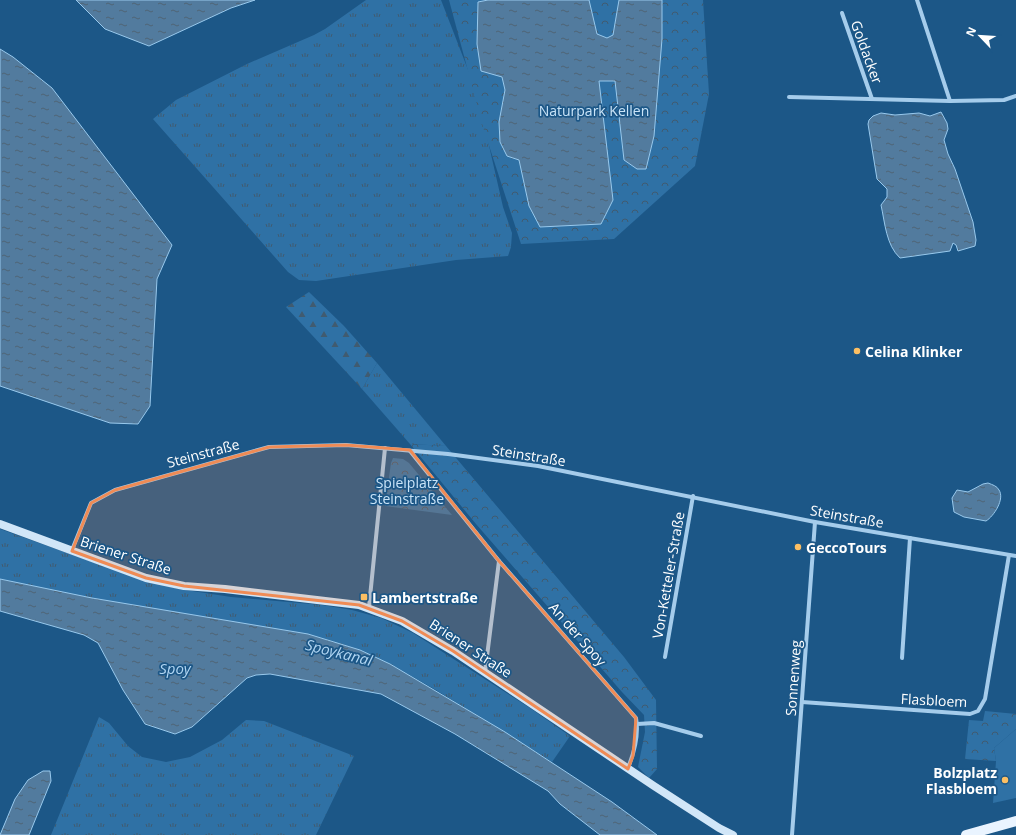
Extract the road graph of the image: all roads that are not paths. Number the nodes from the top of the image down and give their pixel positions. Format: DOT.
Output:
graph roads {
  1 [pos="917,0"];
  2 [pos="842,13"];
  3 [pos="1016,96"];
  4 [pos="789,97"];
  5 [pos="872,99"];
  6 [pos="950,101"];
  7 [pos="386,448"];
  8 [pos="410,450"];
  9 [pos="693,496"];
  10 [pos="815,522"];
  11 [pos="0,524"];
  12 [pos="910,538"];
  13 [pos="72,551"];
  14 [pos="1009,555"];
  15 [pos="1016,556"];
  16 [pos="499,561"];
  17 [pos="369,608"];
  18 [pos="665,657"];
  19 [pos="902,658"];
  20 [pos="485,672"];
  21 [pos="802,702"];
  22 [pos="637,724"];
  23 [pos="701,736"];
  24 [pos="628,769"];
  25 [pos="1016,821"];
  26 [pos="733,835"];
  27 [pos="792,835"];
  28 [pos="966,835"];
  1 -- 6 [label="street"];
  2 -- 5 [label="street, Goldacker"];
  3 -- 6 [label="street, Goldacker"];
  4 -- 5 [label="street, Goldacker"];
  5 -- 6 [label="street, Goldacker"];
  7 -- 8 [label="street, Steinstraße"];
  7 -- 13 [label="street, Steinstraße"];
  7 -- 17 [label="street"];
  8 -- 9 [label="street, Steinstraße"];
  8 -- 16 [label="street, An der Spoy"];
  9 -- 10 [label="street, Steinstraße"];
  9 -- 18 [label="street, Von-Ketteler-Straße"];
  10 -- 12 [label="street, Steinstraße"];
  10 -- 21 [label="street, Sonnenweg"];
  11 -- 13 [label="street, Briener Straße"];
  12 -- 14 [label="street, Steinstraße"];
  12 -- 19 [label="street"];
  13 -- 17 [label="street, Briener Straße"];
  14 -- 15 [label="street, Steinstraße"];
  14 -- 21 [label="street, Flasbloem"];
  16 -- 20 [label="street"];
  16 -- 22 [label="street, An der Spoy"];
  17 -- 20 [label="street, Briener Straße"];
  20 -- 24 [label="street, Briener Straße"];
  21 -- 27 [label="street, Sonnenweg"];
  22 -- 23 [label="street"];
  22 -- 24 [label="street"];
  24 -- 26 [label="street, Briener Straße"];
  25 -- 28 [label="main road"];
}
